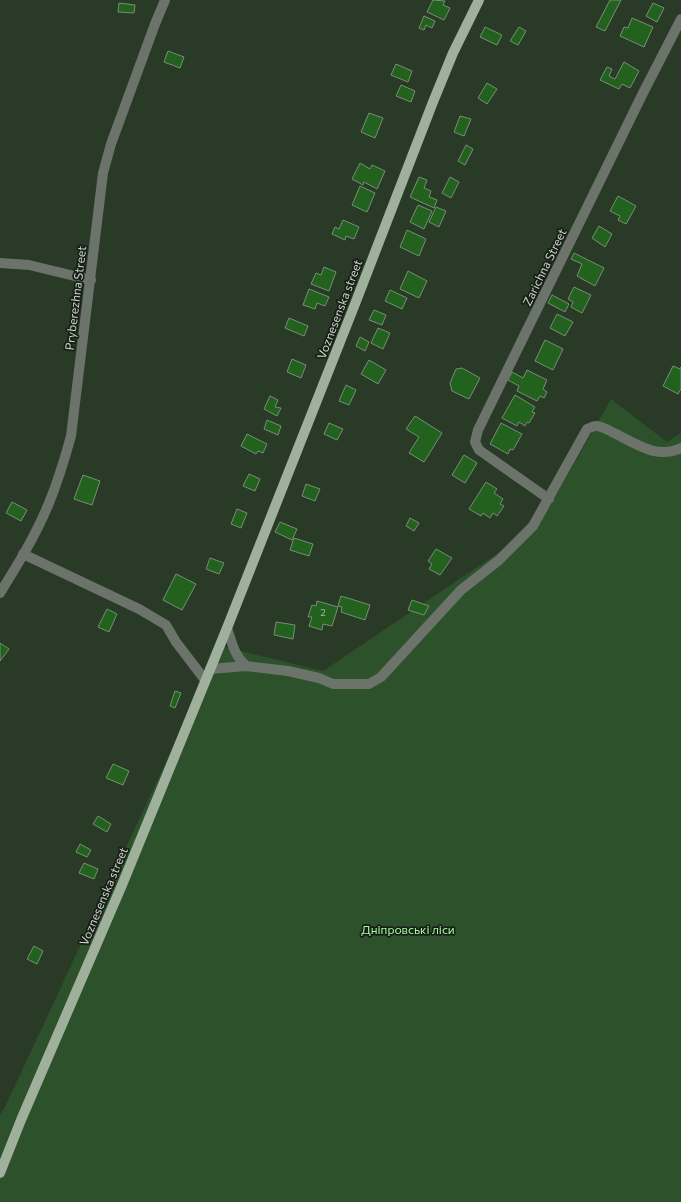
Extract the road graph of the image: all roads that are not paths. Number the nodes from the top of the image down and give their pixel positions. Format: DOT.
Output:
graph roads {
  1 [pos="165,0"];
  2 [pos="479,0"];
  3 [pos="681,19"];
  4 [pos="0,264"];
  5 [pos="91,280"];
  6 [pos="678,449"];
  7 [pos="549,499"];
  8 [pos="24,554"];
  9 [pos="0,593"];
  10 [pos="227,628"];
  11 [pos="246,666"];
  12 [pos="210,668"];
  13 [pos="205,680"];
  14 [pos="0,1173"];
  1 -- 5 [label="street, Pryberezhna Street"];
  2 -- 10 [label="main road, Voznesenska street"];
  3 -- 7 [label="street, Zarichna Street"];
  4 -- 5 [label="street"];
  5 -- 8 [label="street, Pryberezhna Street"];
  6 -- 7 [label="street"];
  7 -- 11 [label="street"];
  8 -- 9 [label="street, Pryberezhna Street"];
  8 -- 13 [label="street"];
  10 -- 11 [label="street"];
  10 -- 12 [label="main road, Voznesenska street"];
  11 -- 12 [label="street"];
  12 -- 13 [label="main road, Voznesenska street"];
  13 -- 14 [label="main road, Voznesenska street"];
}
